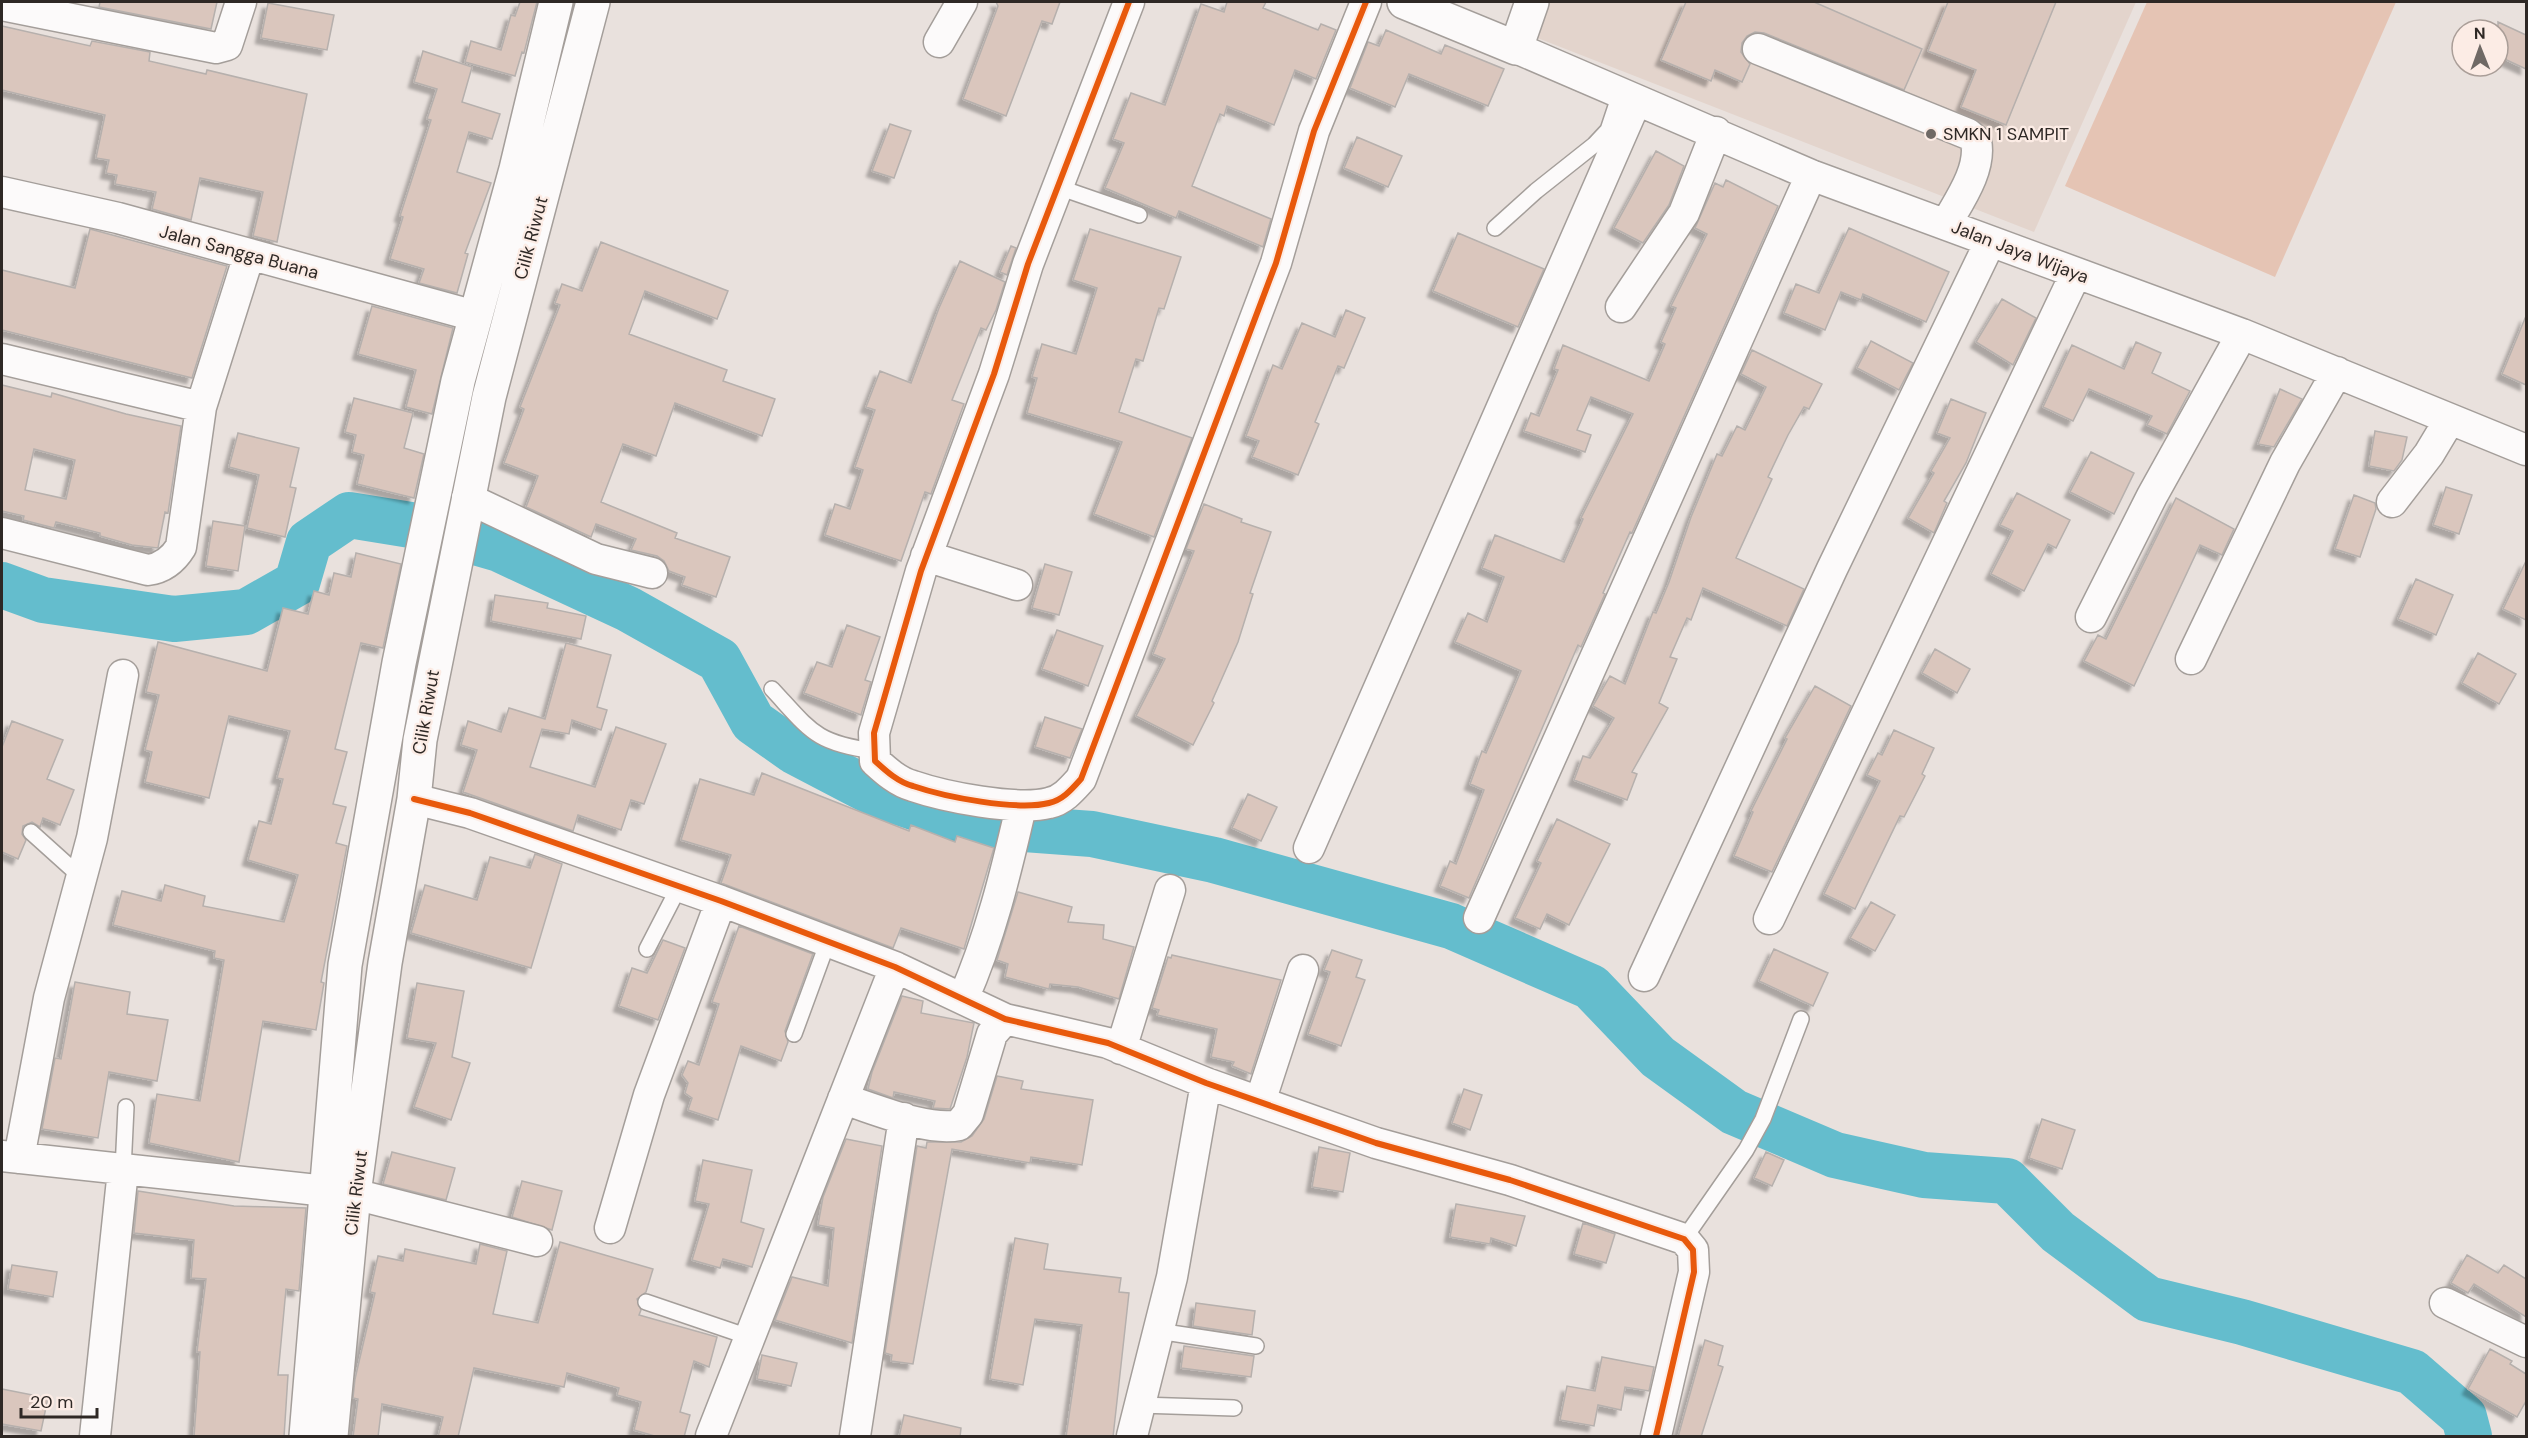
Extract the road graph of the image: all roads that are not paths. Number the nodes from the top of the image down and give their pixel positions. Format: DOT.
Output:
graph roads {
  1 [pos="241,2"];
  2 [pos="555,2"];
  3 [pos="593,2"];
  4 [pos="962,2"];
  5 [pos="1129,2"];
  6 [pos="1366,2"];
  7 [pos="1404,2"];
  8 [pos="1532,2"];
  9 [pos="2,5"];
  10 [pos="53,7"];
  11 [pos="939,42"];
  12 [pos="1516,48"];
  13 [pos="1758,49"];
  14 [pos="1628,97"];
  15 [pos="1716,132"];
  16 [pos="1811,175"];
  17 [pos="1058,186"];
  18 [pos="2,192"];
  19 [pos="1139,215"];
  20 [pos="1946,224"];
  21 [pos="1495,228"];
  22 [pos="498,231"];
  23 [pos="532,237"];
  24 [pos="1990,242"];
  25 [pos="249,255"];
  26 [pos="2076,273"];
  27 [pos="1621,307"];
  28 [pos="475,316"];
  29 [pos="2242,333"];
  30 [pos="2,359"];
  31 [pos="2337,372"];
  32 [pos="201,407"];
  33 [pos="2450,418"];
  34 [pos="2526,450"];
  35 [pos="2392,501"];
  36 [pos="466,506"];
  37 [pos="2,533"];
  38 [pos="926,556"];
  39 [pos="652,573"];
  40 [pos="1017,585"];
  41 [pos="2091,616"];
  42 [pos="2191,659"];
  43 [pos="399,663"];
  44 [pos="434,666"];
  45 [pos="123,675"];
  46 [pos="772,688"];
  47 [pos="874,751"];
  48 [pos="414,799"];
  49 [pos="1020,813"];
  50 [pos="31,832"];
  51 [pos="1309,848"];
  52 [pos="81,877"];
  53 [pos="680,886"];
  54 [pos="1170,890"];
  55 [pos="720,901"];
  56 [pos="1479,918"];
  57 [pos="1769,919"];
  58 [pos="827,944"];
  59 [pos="647,949"];
  60 [pos="895,967"];
  61 [pos="1303,970"];
  62 [pos="1644,976"];
  63 [pos="963,999"];
  64 [pos="1005,1019"];
  65 [pos="1801,1019"];
  66 [pos="794,1034"];
  67 [pos="1122,1049"];
  68 [pos="1206,1083"];
  69 [pos="843,1099"];
  70 [pos="1260,1102"];
  71 [pos="126,1107"];
  72 [pos="904,1118"];
  73 [pos="10,1157"];
  74 [pos="123,1170"];
  75 [pos="341,1193"];
  76 [pos="610,1228"];
  77 [pos="1684,1239"];
  78 [pos="537,1241"];
  79 [pos="646,1302"];
  80 [pos="2445,1303"];
  81 [pos="1158,1331"];
  82 [pos="749,1337"];
  83 [pos="2526,1342"];
  84 [pos="1256,1346"];
  85 [pos="1140,1405"];
  86 [pos="1234,1408"];
  87 [pos="95,1437"];
  88 [pos="306,1437"];
  89 [pos="332,1437"];
  90 [pos="711,1437"];
  91 [pos="855,1437"];
  92 [pos="1132,1437"];
  93 [pos="1656,1437"];
  1 -- 10 [label="street"];
  2 -- 22 [label="main road, Cilik Riwut"];
  3 -- 23 [label="main road, Cilik Riwut"];
  4 -- 11 [label="street"];
  5 -- 17 [label="street"];
  6 -- 49 [label="street"];
  7 -- 12 [label="main road"];
  8 -- 12 [label="main road"];
  9 -- 10 [label="street"];
  12 -- 14 [label="street, Jalan Jaya Wijaya"];
  13 -- 20 [label="street"];
  14 -- 15 [label="street, Jalan Jaya Wijaya"];
  14 -- 21 [label="lane"];
  14 -- 51 [label="street"];
  15 -- 16 [label="street, Jalan Jaya Wijaya"];
  15 -- 27 [label="street"];
  16 -- 20 [label="street, Jalan Jaya Wijaya"];
  16 -- 56 [label="street"];
  17 -- 19 [label="lane"];
  17 -- 38 [label="street"];
  18 -- 25 [label="street, Jalan Sangga Buana"];
  20 -- 24 [label="street, Jalan Jaya Wijaya"];
  22 -- 23 [label="main road"];
  22 -- 28 [label="main road, Cilik Riwut"];
  23 -- 36 [label="main road, Cilik Riwut"];
  24 -- 26 [label="street, Jalan Jaya Wijaya"];
  24 -- 62 [label="street"];
  25 -- 28 [label="street, Jalan Sangga Buana"];
  25 -- 32 [label="street"];
  26 -- 29 [label="street, Jalan Jaya Wijaya"];
  26 -- 57 [label="street"];
  28 -- 43 [label="main road, Cilik Riwut"];
  29 -- 31 [label="street, Jalan Jaya Wijaya"];
  29 -- 41 [label="street"];
  30 -- 32 [label="street"];
  31 -- 33 [label="street, Jalan Jaya Wijaya"];
  31 -- 42 [label="street"];
  32 -- 37 [label="street"];
  33 -- 34 [label="street, Jalan Jaya Wijaya"];
  33 -- 35 [label="street"];
  36 -- 39 [label="street"];
  36 -- 44 [label="main road, Cilik Riwut"];
  38 -- 40 [label="street"];
  38 -- 47 [label="street"];
  43 -- 44 [label="main road"];
  43 -- 75 [label="main road, Cilik Riwut"];
  44 -- 48 [label="main road, Cilik Riwut"];
  45 -- 52 [label="street"];
  46 -- 47 [label="lane"];
  47 -- 49 [label="street"];
  48 -- 53 [label="street"];
  48 -- 75 [label="main road, Cilik Riwut"];
  49 -- 63 [label="street"];
  50 -- 52 [label="lane"];
  52 -- 73 [label="street"];
  53 -- 55 [label="street"];
  53 -- 59 [label="lane"];
  54 -- 67 [label="street"];
  55 -- 58 [label="street"];
  55 -- 76 [label="street"];
  58 -- 60 [label="street"];
  58 -- 66 [label="lane"];
  60 -- 63 [label="street"];
  60 -- 69 [label="street"];
  61 -- 70 [label="street"];
  63 -- 64 [label="street"];
  64 -- 67 [label="street"];
  64 -- 72 [label="street"];
  65 -- 77 [label="lane"];
  67 -- 68 [label="street"];
  68 -- 70 [label="street"];
  68 -- 81 [label="street"];
  69 -- 72 [label="street"];
  69 -- 82 [label="street"];
  70 -- 77 [label="street"];
  71 -- 74 [label="lane"];
  72 -- 91 [label="street"];
  73 -- 74 [label="street"];
  74 -- 75 [label="street"];
  74 -- 87 [label="street"];
  75 -- 78 [label="street"];
  75 -- 88 [label="main road, Cilik Riwut"];
  75 -- 89 [label="main road, Cilik Riwut"];
  77 -- 93 [label="street"];
  79 -- 82 [label="lane"];
  80 -- 83 [label="street"];
  81 -- 84 [label="lane"];
  81 -- 85 [label="street"];
  82 -- 90 [label="street"];
  85 -- 86 [label="lane"];
  85 -- 92 [label="street"];
}
